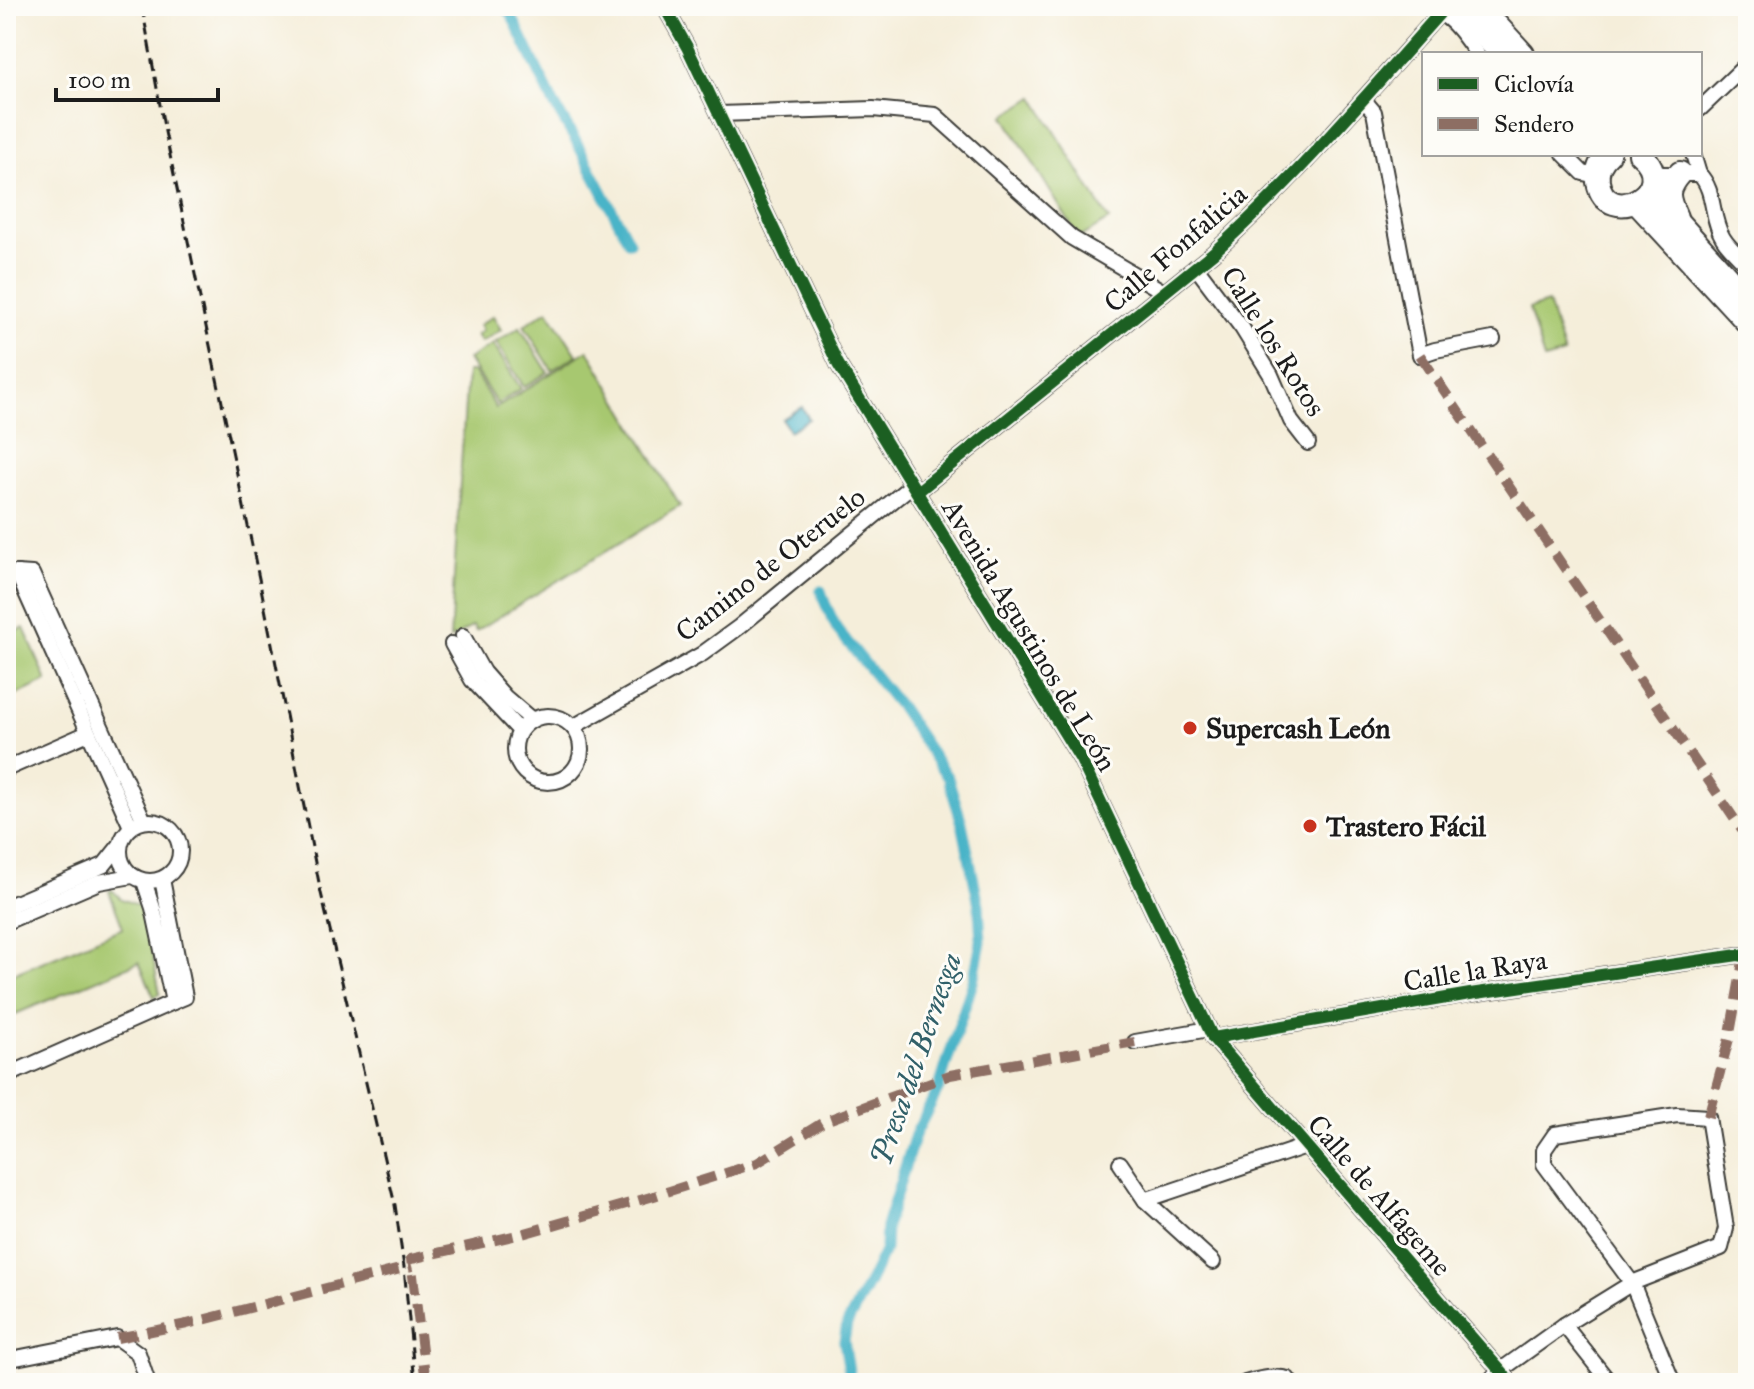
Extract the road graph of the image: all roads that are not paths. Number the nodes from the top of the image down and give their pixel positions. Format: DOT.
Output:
graph roads {
  1 [pos="664,6"];
  2 [pos="1479,6"];
  3 [pos="1442,9"];
  4 [pos="1476,52"];
  5 [pos="1498,52"];
  6 [pos="1521,52"];
  7 [pos="1748,63"];
  8 [pos="1364,100"];
  9 [pos="1702,107"];
  10 [pos="719,114"];
  11 [pos="1566,156"];
  12 [pos="1693,156"];
  13 [pos="1600,162"];
  14 [pos="1689,173"];
  15 [pos="1648,174"];
  16 [pos="1679,225"];
  17 [pos="1748,266"];
  18 [pos="1196,267"];
  19 [pos="1164,292"];
  20 [pos="1748,300"];
  21 [pos="1748,323"];
  22 [pos="1493,339"];
  23 [pos="1308,443"];
  24 [pos="916,491"];
  25 [pos="12,574"];
  26 [pos="532,720"];
  27 [pos="575,730"];
  28 [pos="520,731"];
  29 [pos="88,733"];
  30 [pos="6,769"];
  31 [pos="138,824"];
  32 [pos="120,845"];
  33 [pos="138,879"];
  34 [pos="162,879"];
  35 [pos="6,907"];
  36 [pos="6,922"];
  37 [pos="1744,956"];
  38 [pos="173,1002"];
  39 [pos="1211,1033"];
  40 [pos="1135,1042"];
  41 [pos="6,1076"];
  42 [pos="1306,1146"];
  43 [pos="1120,1163"];
  44 [pos="1145,1200"];
  45 [pos="1213,1262"];
  46 [pos="1632,1283"];
  47 [pos="1564,1325"];
  48 [pos="6,1360"];
  49 [pos="1501,1370"];
  50 [pos="1289,1381"];
  51 [pos="148,1383"];
  52 [pos="1245,1383"];
  53 [pos="1487,1383"];
  54 [pos="1511,1383"];
  55 [pos="1610,1383"];
  56 [pos="1673,1383"];
  1 -- 10 [label="street, Avenida Agustinos de León"];
  2 -- 6 [label="highway"];
  3 -- 4 [label="street"];
  3 -- 5 [label="highway"];
  3 -- 8 [label="street, Calle Fonfalicia"];
  7 -- 9 [label="street"];
  8 -- 18 [label="street, Calle Fonfalicia"];
  8 -- 22 [label="street"];
  10 -- 19 [label="street"];
  10 -- 24 [label="street, Avenida Agustinos de León"];
  11 -- 13 [label="street"];
  12 -- 14 [label="street"];
  13 -- 15 [label="highway"];
  14 -- 15 [label="street"];
  14 -- 16 [label="highway"];
  14 -- 17 [label="street"];
  15 -- 16 [label="highway"];
  15 -- 21 [label="highway"];
  16 -- 20 [label="highway"];
  18 -- 19 [label="street, Calle Fonfalicia"];
  18 -- 23 [label="street, Calle los Rotos"];
  19 -- 24 [label="street, Calle Fonfalicia"];
  24 -- 27 [label="street, Camino de Oteruelo"];
  24 -- 39 [label="street, Avenida Agustinos de León"];
  25 -- 29 [label="street"];
  25 -- 31 [label="street"];
  26 -- 27 [label="street"];
  26 -- 28 [label="street"];
  26 -- 28 [label="street"];
  27 -- 28 [label="street"];
  29 -- 30 [label="street"];
  29 -- 31 [label="street"];
  31 -- 32 [label="street"];
  31 -- 34 [label="street"];
  32 -- 33 [label="street"];
  32 -- 35 [label="street"];
  33 -- 34 [label="street"];
  33 -- 36 [label="street"];
  33 -- 38 [label="street"];
  34 -- 38 [label="street"];
  37 -- 39 [label="street, Calle la Raya"];
  38 -- 41 [label="street"];
  39 -- 40 [label="street, Calle la Raya"];
  39 -- 42 [label="street, Calle de Alfageme"];
  42 -- 44 [label="street"];
  42 -- 49 [label="street, Calle de Alfageme"];
  43 -- 44 [label="street"];
  44 -- 45 [label="street"];
  46 -- 46 [label="street"];
  46 -- 47 [label="street"];
  46 -- 56 [label="street"];
  47 -- 49 [label="street"];
  47 -- 55 [label="street"];
  48 -- 51 [label="street"];
  49 -- 53 [label="street"];
  49 -- 54 [label="street, Calle de Alfageme"];
  50 -- 52 [label="street"];
}
